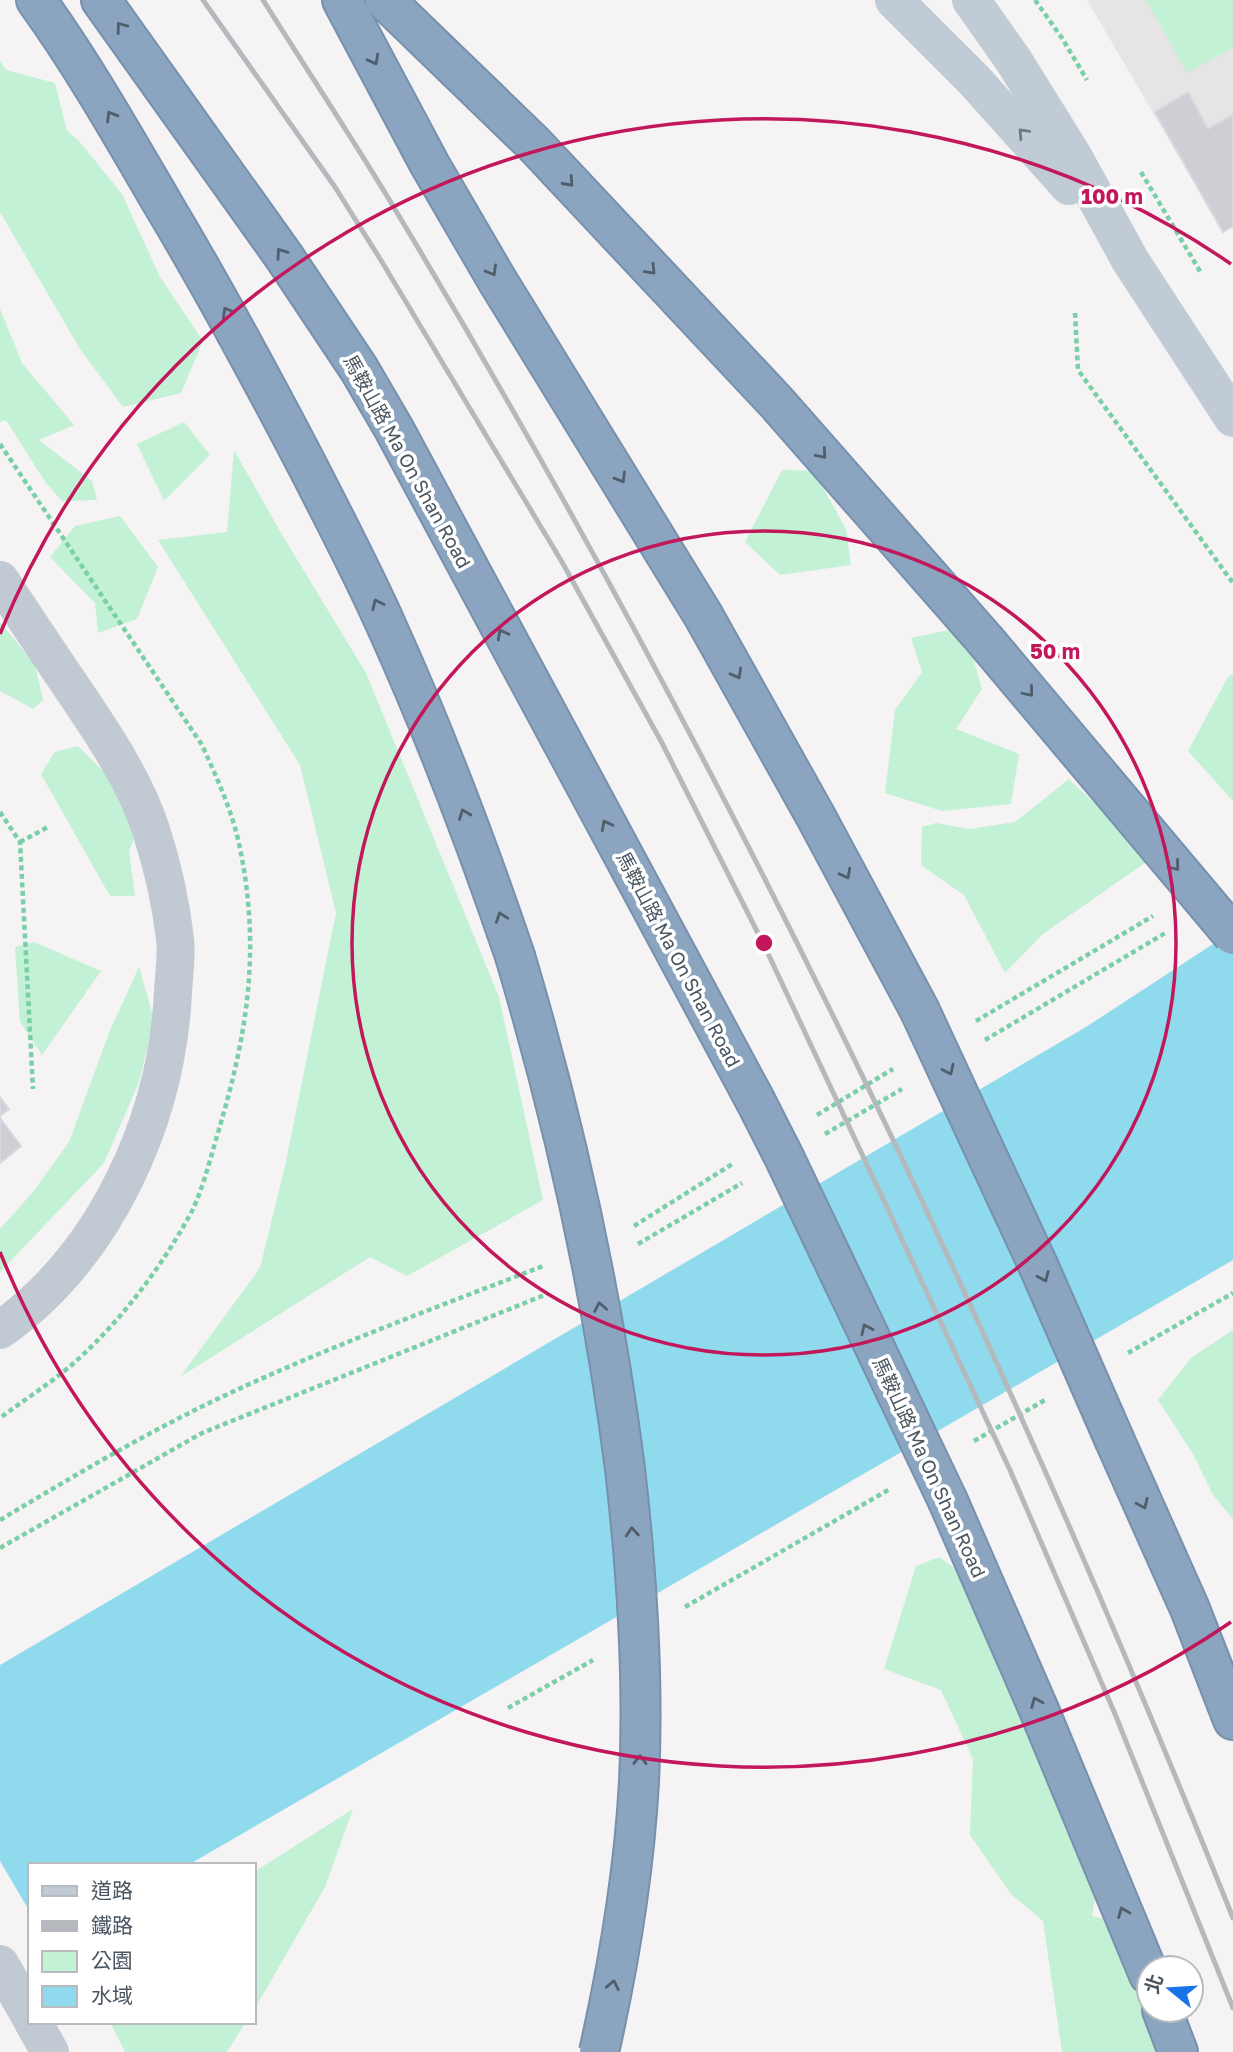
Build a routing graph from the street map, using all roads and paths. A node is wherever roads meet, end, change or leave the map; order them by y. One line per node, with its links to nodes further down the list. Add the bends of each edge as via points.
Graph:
1 (36, 0): 33 (highway, one-way to 1, bridge, via 634,1851 640,1724 636,1586 603,1320 540,1041 515,956 439,749 355,560 209,280 68,44)
2 (101, 0): 27 (highway, 馬鞍山路 Ma On Shan Road, one-way to 2, bridge, via 948,1501 755,1100 359,369)
3 (342, 0): 26 (highway, one-way to 26, bridge, via 430,165 704,615 919,1009 1190,1609)
4 (385, 0): 15 (highway, one-way to 15, bridge, via 534,144 777,403 985,640)
5 (894, 0): 7 (main road, one-way to 5, via 1034,145)
6 (971, 0): 7 (main road, via 1073,156)
7 (1130, 260): 9 (main road)
8 (1075, 313): 11 (path, via 1078,369)
9 (1233, 418)
10 (0, 580): 18 (street, via 107,739 131,783 150,828 175,941 172,1023 156,1102 131,1168 65,1271)
11 (1233, 583)
12 (0, 812): 14 (path)
13 (48, 827): 14 (path)
14 (20, 842): 16 (path)
15 (1233, 935)
16 (33, 1089)
17 (1233, 1293): 19 (path)
18 (0, 1330)
19 (1124, 1355)
20 (1052, 1396): 21 (path)
21 (967, 1445)
22 (895, 1487): 23 (path)
23 (677, 1611)
24 (593, 1660): 25 (path)
25 (508, 1708)
26 (1233, 1720)
27 (1140, 1954)
28 (0, 1965): 29 (street)
29 (28, 2013)
30 (34, 2024): 32 (street)
31 (1167, 2024): 34 (highway)
32 (50, 2052)
33 (599, 2052)
34 (1178, 2052)

